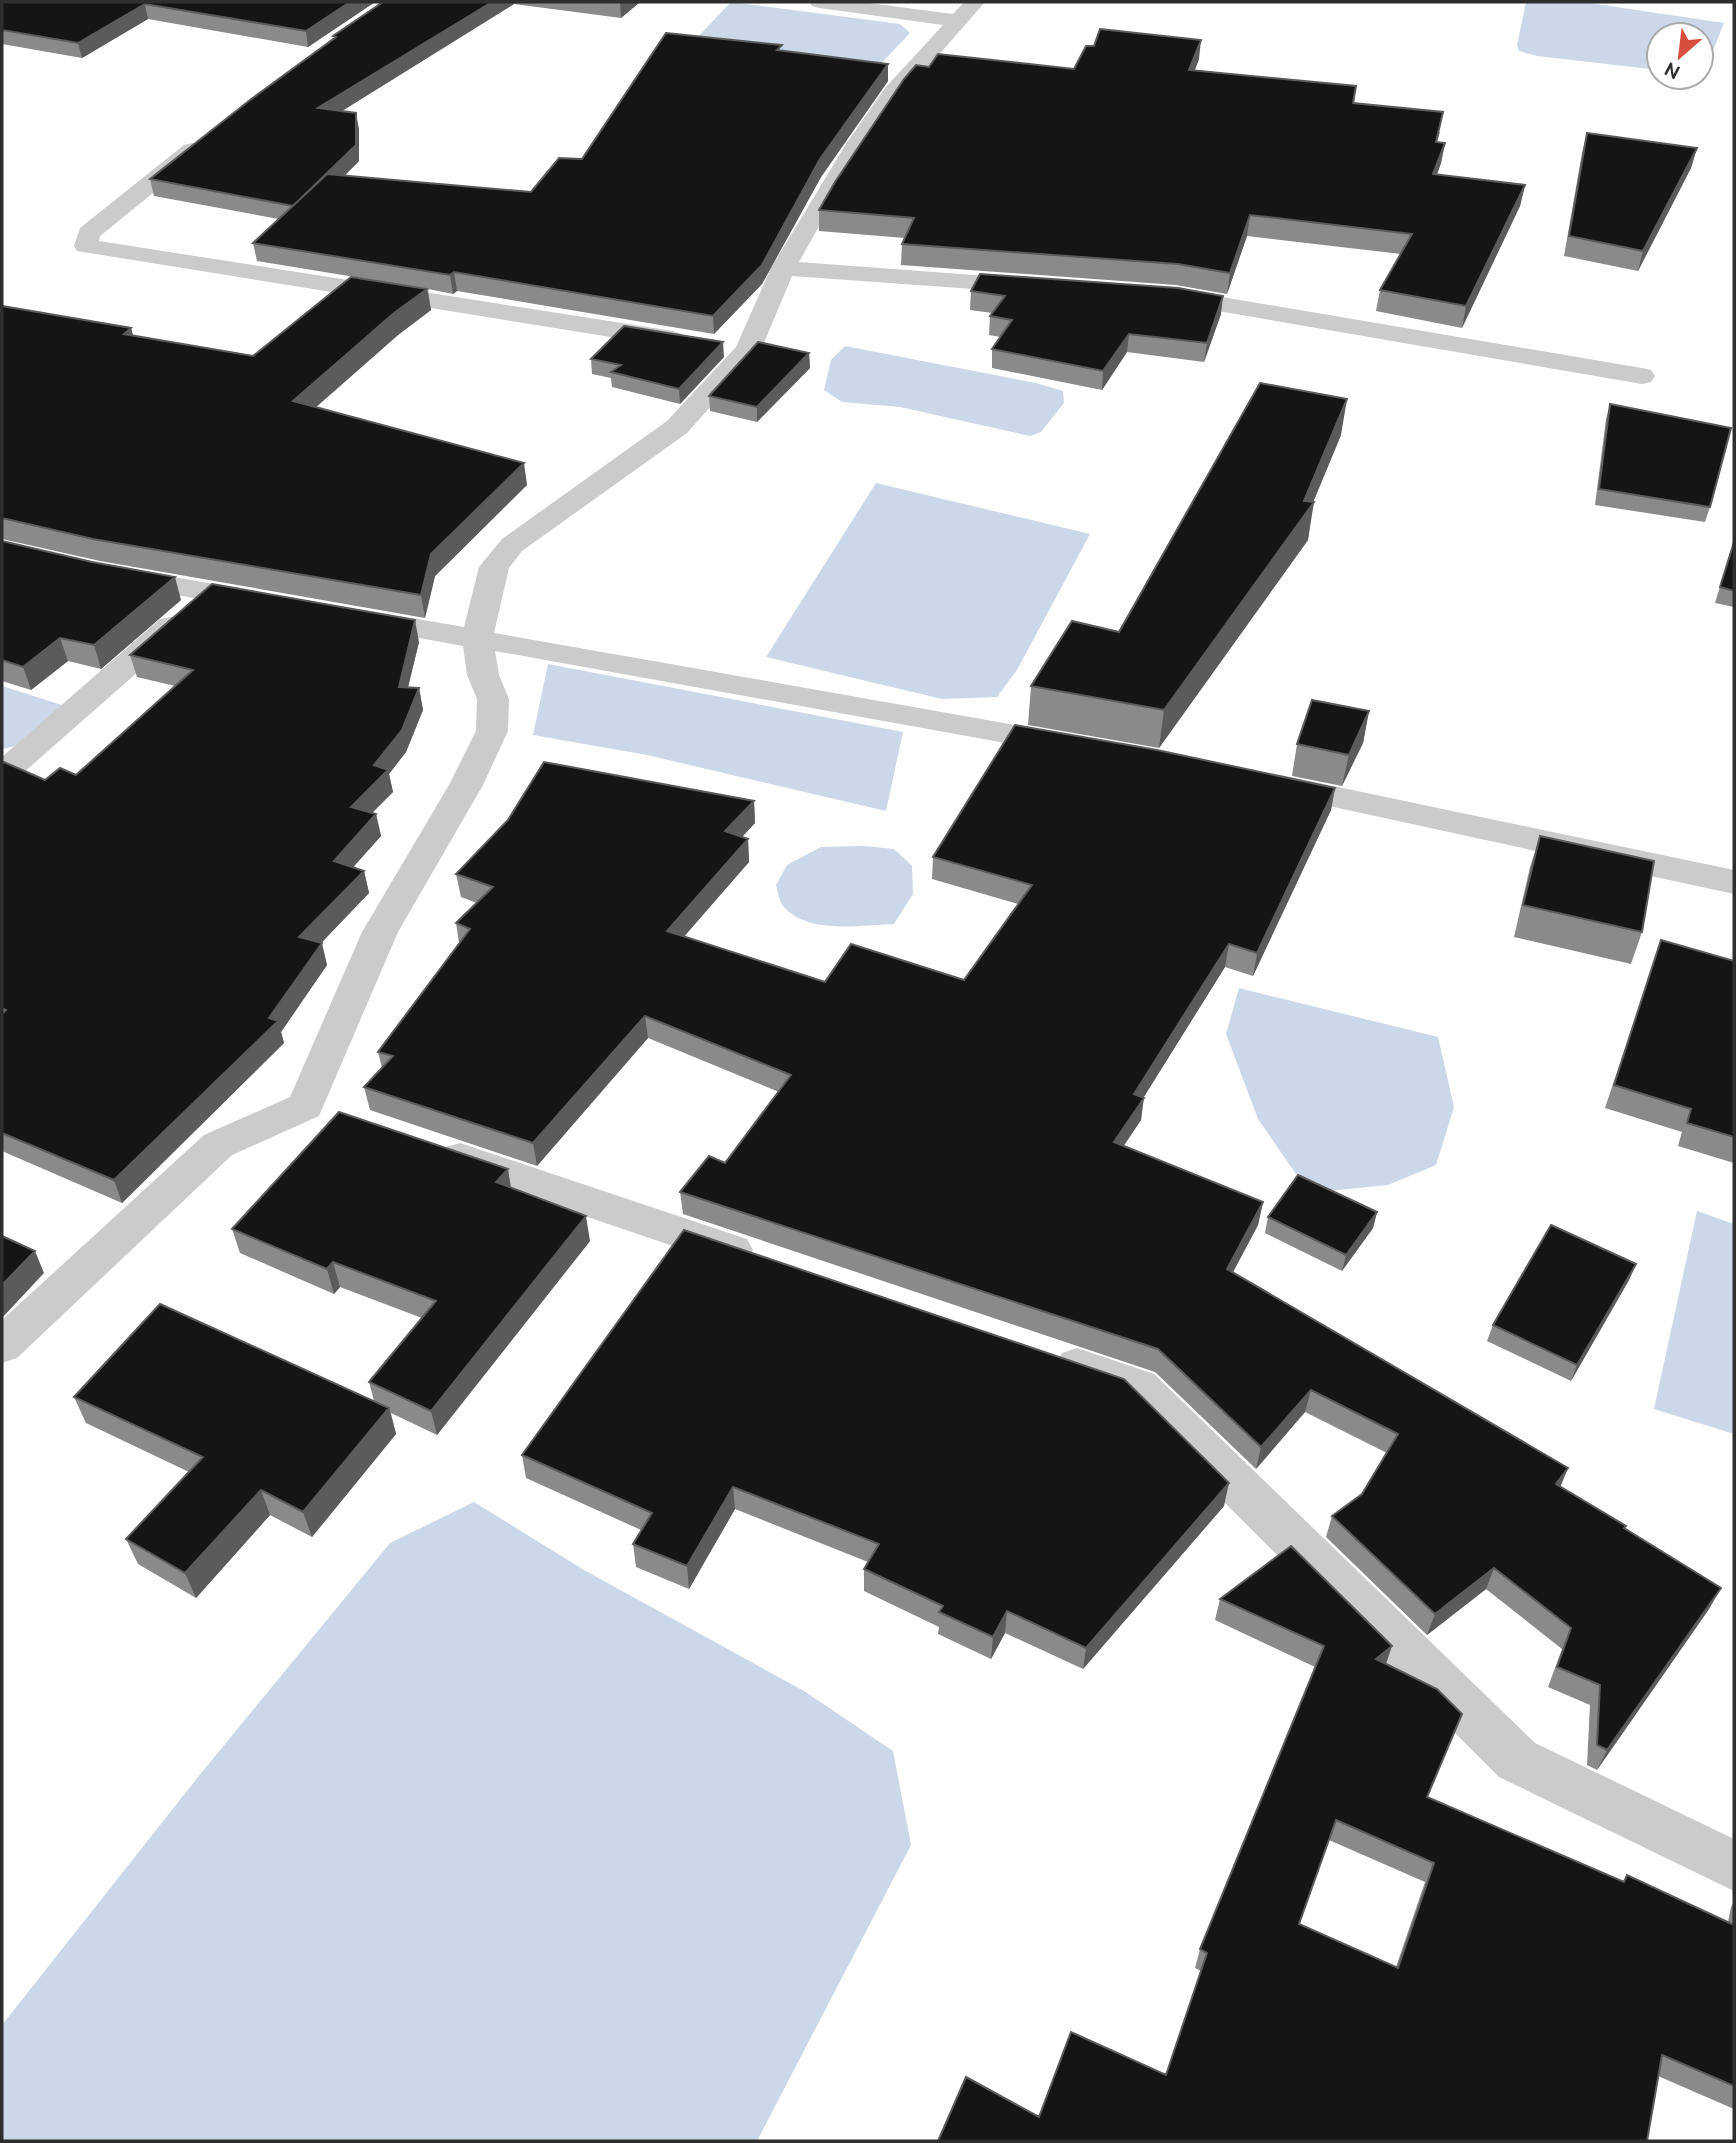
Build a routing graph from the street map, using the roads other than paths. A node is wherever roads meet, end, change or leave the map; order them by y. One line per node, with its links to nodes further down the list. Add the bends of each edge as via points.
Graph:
1 (819, 2): 2 (street)
2 (965, 11): 4 (street, via 879,113)
3 (206, 139): 7 (street, via 88,233 86,246)
4 (783, 268): 5 (street); 13 (street, via 734,348 677,427 512,545 494,567)
5 (1054, 288)
6 (1149, 294): 8 (street)
7 (693, 342)
8 (1642, 376)
9 (99, 573): 10 (street)
10 (210, 593): 11 (street); 15 (street)
11 (290, 606)
12 (330, 613): 13 (street)
13 (477, 638): 14 (street); 20 (street, via 483,675 493,699 492,731 466,785 380,932 325,1112 218,1145)
14 (1087, 748)
15 (2, 774)
16 (1249, 780): 17 (street)
17 (1734, 883)
18 (424, 1146): 19 (street)
19 (768, 1262)
20 (2, 1346)
21 (1046, 1356): 22 (street, via 1138,1387 1517,1760)
22 (1734, 1866)

